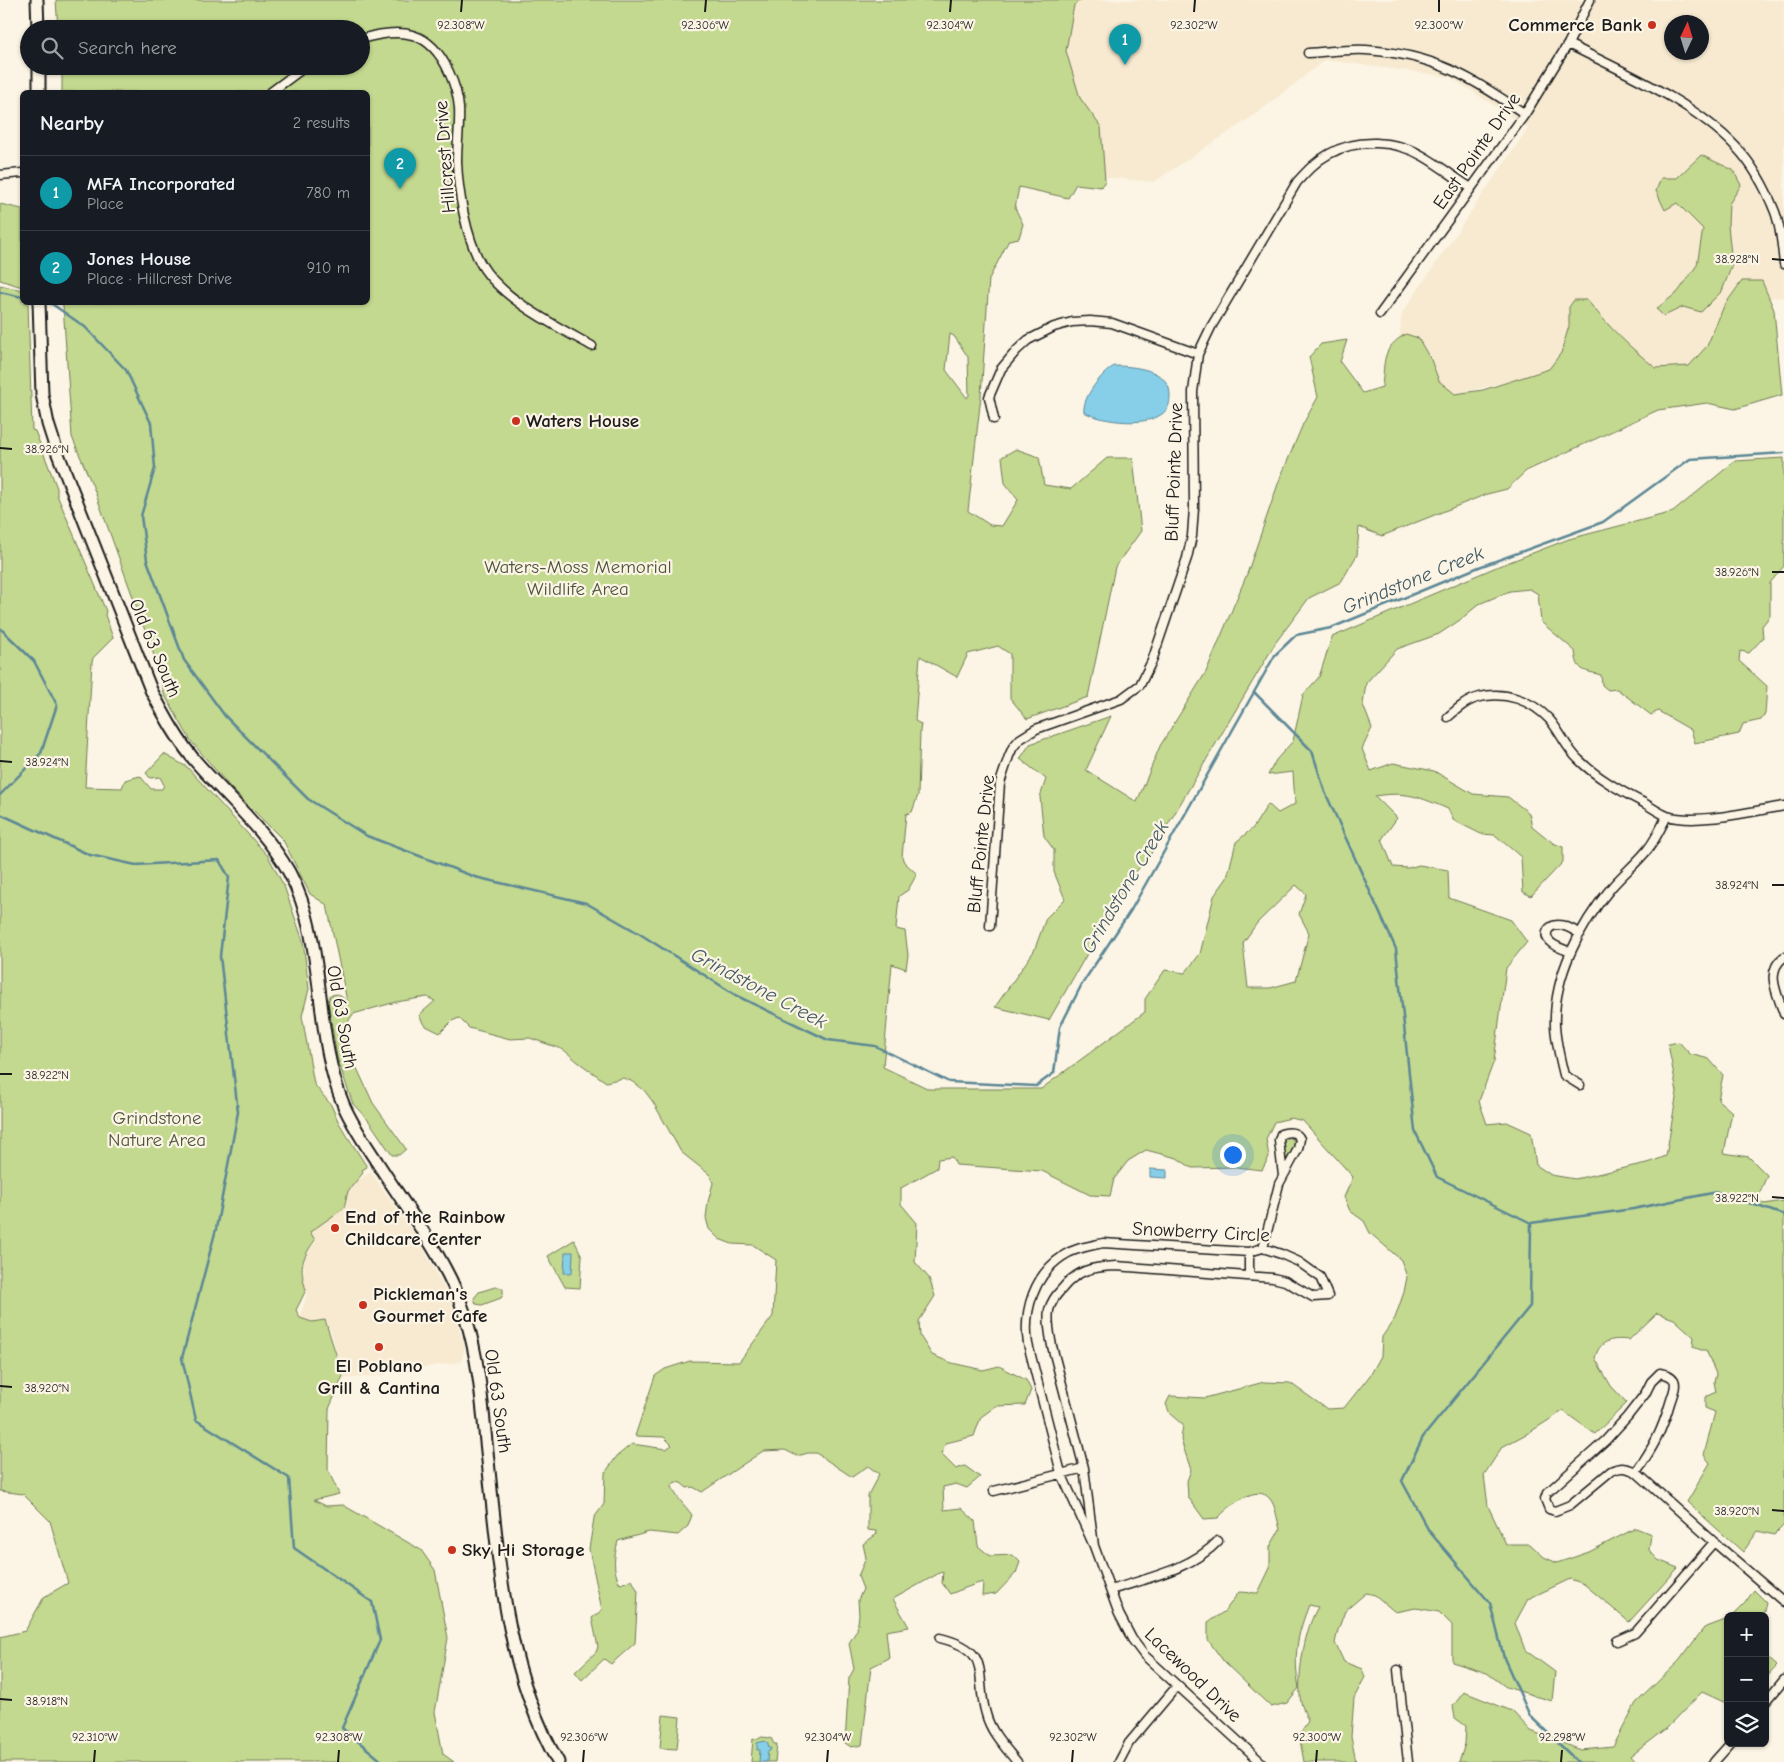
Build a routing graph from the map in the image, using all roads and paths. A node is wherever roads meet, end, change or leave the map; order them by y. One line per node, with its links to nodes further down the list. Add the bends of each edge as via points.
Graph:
1 (37, 0): 3 (main road)
2 (1590, 0): 5 (street, East Pointe Drive)
3 (38, 20)
4 (370, 37): 18 (street, Hillcrest Drive, via 393,32 408,34 435,48 445,63 458,96 460,193 481,264 496,283 532,312)
5 (1568, 44): 11 (street, East Pointe Drive); 15 (street, via 1673,99 1707,121 1736,147 1758,176 1775,212)
6 (1308, 53): 11 (street, via 1366,50 1428,60 1478,82)
7 (39, 75): 9 (main road)
8 (294, 75): 10 (street)
9 (39, 90)
10 (274, 90)
11 (1525, 114): 14 (street, East Pointe Drive)
12 (20, 173): 13 (street)
13 (0, 175)
14 (1471, 188): 17 (street, East Pointe Drive); 19 (street, Bluff Pointe Drive, via 1422,155 1399,146 1373,143 1349,146 1331,153 1297,182)
15 (1784, 264)
16 (39, 305): 50 (main road, Old 63 South, via 42,394 48,424 151,690 195,762 254,825 290,874 309,927 329,1063 343,1104 355,1129 442,1262 462,1306 476,1354 502,1583 512,1641 542,1735)
17 (1380, 314)
18 (592, 346)
19 (1198, 354): 20 (street, via 1112,323 1090,320 1054,327 1028,340 1000,369 989,396); 24 (street, Bluff Pointe Drive, via 1193,392 1192,536 1152,661 1140,685 1122,698 1036,730 1013,747 1000,783)
20 (994, 418)
21 (1448, 717): 23 (street, via 1478,697 1494,695 1526,702 1550,721 1577,758 1595,774)
22 (1784, 806): 23 (street, via 1694,820)
23 (1667, 816): 25 (street, via 1648,848 1612,887)
24 (990, 926)
25 (1580, 934): 26 (street); 26 (street, via 1560,924 1549,929 1549,941)
26 (1571, 952): 29 (street, via 1559,986 1555,1026 1564,1075)
27 (1784, 957): 28 (street, via 1773,971)
28 (1784, 1014)
29 (1580, 1086)
30 (1283, 1176): 30 (street, via 1300,1140 1292,1132 1282,1134 1279,1140); 31 (street)
31 (1263, 1248): 32 (street, Snowberry Circle); 33 (street, Snowberry Circle, via 1299,1262 1320,1277 1328,1296 1313,1297 1285,1281)
32 (1250, 1252): 33 (street); 36 (street, Snowberry Circle, via 1103,1243 1064,1256 1041,1278 1032,1295 1026,1331)
33 (1249, 1276): 34 (street, Snowberry Circle, via 1116,1266 1084,1270 1069,1279 1049,1310 1049,1329)
34 (1084, 1468): 36 (street); 40 (street, Snowberry Circle)
35 (1636, 1472): 35 (street, via 1661,1433 1675,1384 1666,1374 1656,1376 1606,1440 1552,1488 1545,1499 1546,1505 1549,1509 1561,1510 1616,1468); 39 (street)
36 (1062, 1473): 37 (street); 40 (street, Snowberry Circle)
37 (994, 1491)
38 (1218, 1540): 41 (street, via 1208,1552 1185,1564)
39 (1714, 1542): 42 (street); 44 (street, via 1635,1633)
40 (1094, 1546): 41 (street, Lacewood Drive)
41 (1111, 1590): 47 (street, Lacewood Drive, via 1132,1639)
42 (1784, 1602)
43 (940, 1638): 51 (street, via 964,1646 977,1660 986,1715 993,1732)
44 (1617, 1641)
45 (1398, 1670): 54 (street)
46 (1784, 1680): 48 (street)
47 (1177, 1686): 52 (street, via 1129,1743); 53 (street, Lacewood Drive)
48 (1766, 1702)
49 (1728, 1747): 55 (street)
50 (558, 1762)
51 (1017, 1762)
52 (1119, 1762)
53 (1262, 1762)
54 (1408, 1762)
55 (1714, 1762)

